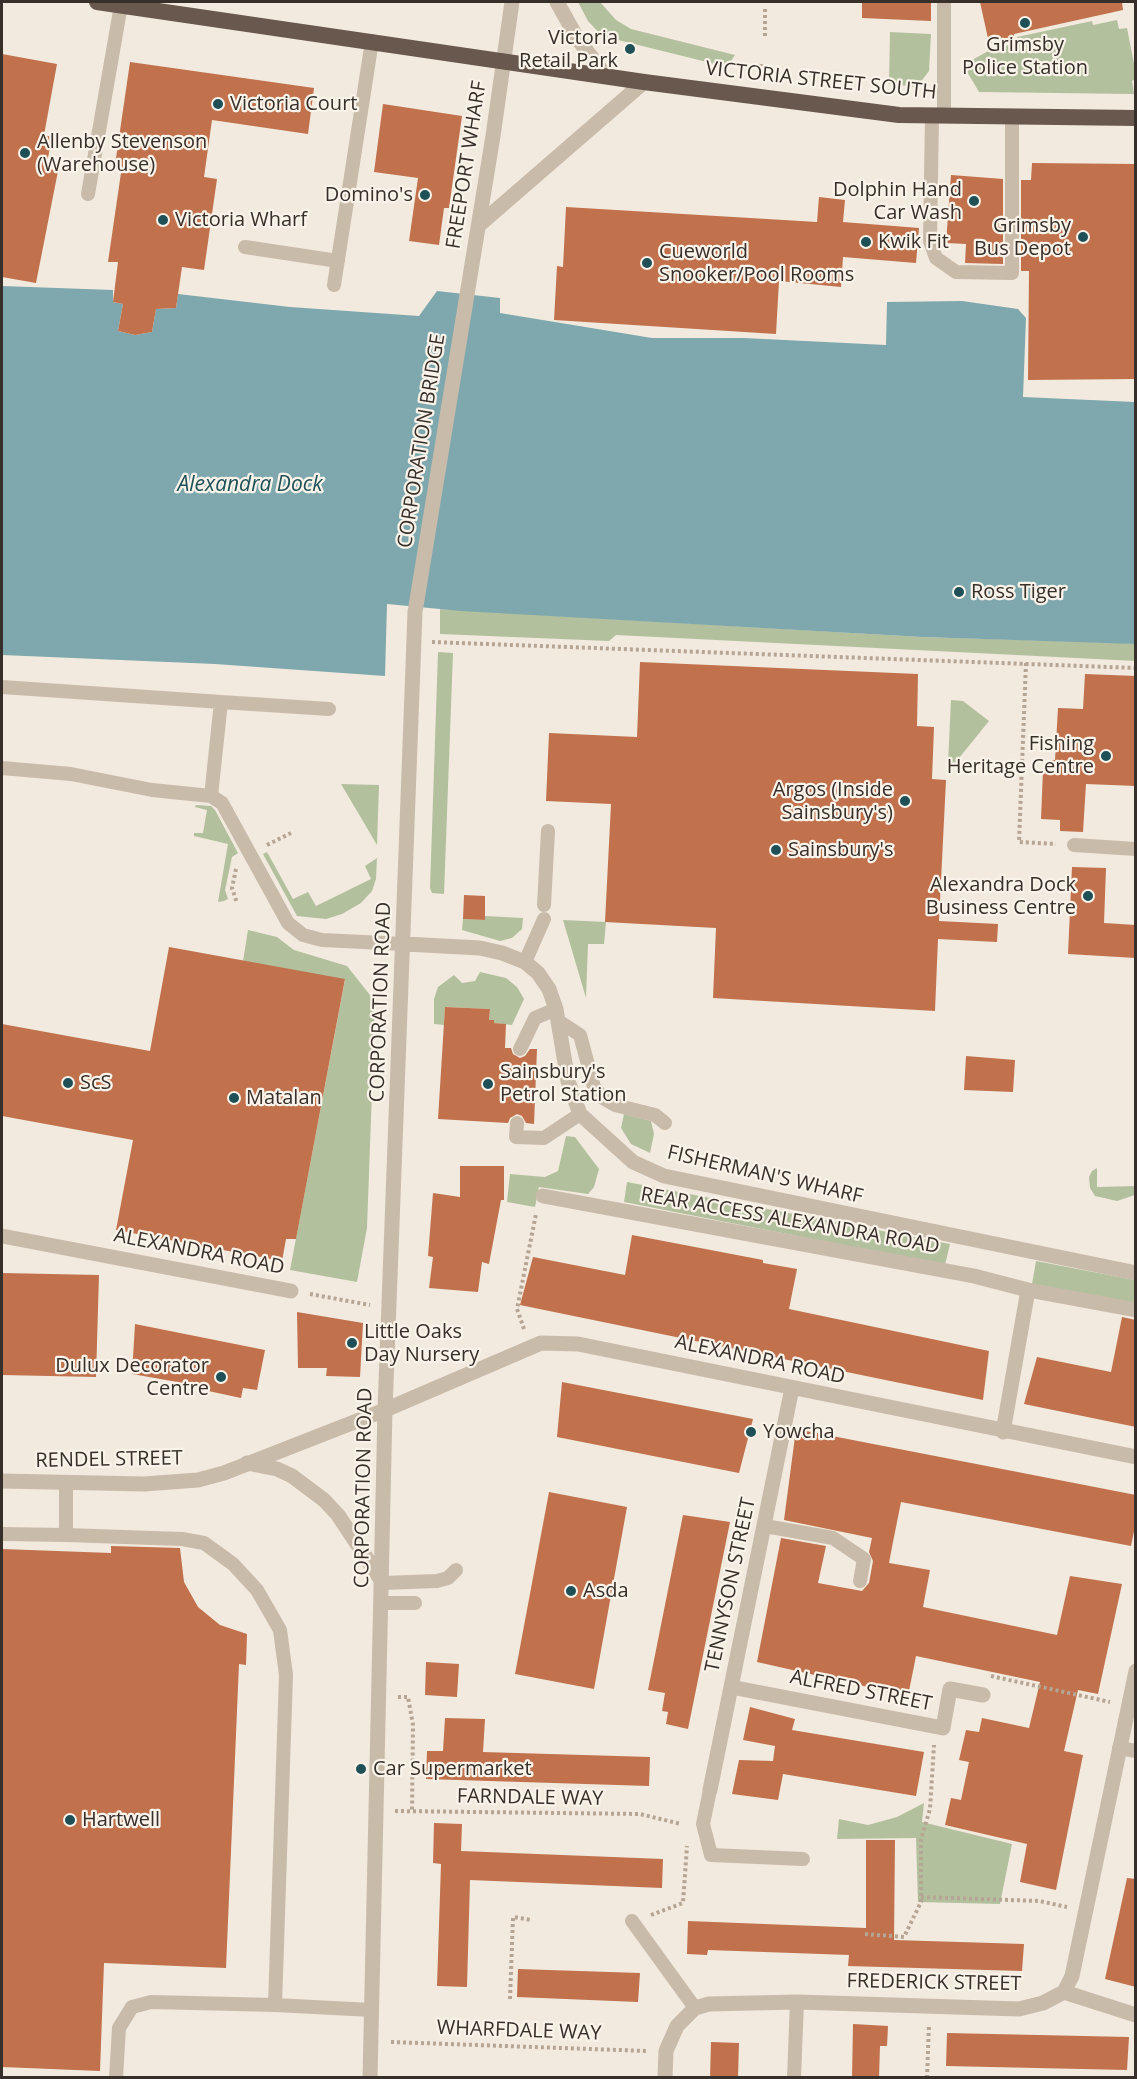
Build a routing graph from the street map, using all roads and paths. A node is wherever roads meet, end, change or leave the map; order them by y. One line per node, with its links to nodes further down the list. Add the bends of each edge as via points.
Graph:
1 (97, 2): 5 (highway, VICTORIA STREET SOUTH)
2 (512, 2): 9 (street, FREEPORT WHARF)
3 (557, 2): 10 (street, via 577,38)
4 (944, 2): 12 (lane)
5 (121, 5): 8 (highway, VICTORIA STREET SOUTH); 15 (lane)
6 (765, 8): 7 (path)
7 (765, 36)
8 (372, 41): 9 (highway, VICTORIA STREET SOUTH); 18 (lane)
9 (504, 60): 10 (highway, VICTORIA STREET SOUTH); 16 (street, FREEPORT WHARF)
10 (605, 75): 11 (highway, VICTORIA STREET SOUTH)
11 (644, 82): 12 (highway, VICTORIA STREET SOUTH, via 899,115); 16 (street)
12 (938, 115): 13 (highway, VICTORIA STREET SOUTH); 13 (lane, via 930,242 936,258 956,272 1012,273)
13 (1012, 118): 14 (highway, VICTORIA STREET SOUTH)
14 (1136, 118)
15 (88, 194)
16 (479, 225): 19 (street, FREEPORT WHARF)
17 (245, 247): 18 (lane)
18 (338, 261): 20 (lane)
19 (471, 277): 21 (street, CORPORATION BRIDGE)
20 (334, 285)
21 (415, 612): 22 (street, CORPORATION ROAD)
22 (413, 641): 23 (path); 33 (street, CORPORATION ROAD)
23 (1026, 663): 24 (path); 31 (path, via 1019,842)
24 (1136, 668)
25 (2, 687): 26 (lane)
26 (221, 702): 27 (lane); 29 (lane)
27 (329, 709)
28 (2, 768): 29 (lane, via 71,774 152,790)
29 (211, 796): 33 (lane, via 222,803 288,923 303,935 322,940)
30 (549, 831): 34 (lane, via 544,912)
31 (1074, 844): 32 (lane)
32 (1136, 849)
33 (405, 944): 34 (street, FISHERMAN'S WHARF, via 480,948); 45 (street, CORPORATION ROAD)
34 (525, 962): 35 (street, FISHERMAN'S WHARF, via 549,989)
35 (558, 1016): 36 (lane, via 535,1018); 37 (street, FISHERMAN'S WHARF, via 568,1081); 39 (lane, via 580,1035 594,1087 603,1098 655,1115)
36 (520, 1049)
37 (580, 1114): 38 (lane, via 544,1138 516,1137); 42 (street, FISHERMAN'S WHARF, via 633,1162 664,1176)
38 (517, 1123)
39 (665, 1123)
40 (543, 1196): 43 (street, REAR ACCESS ALEXANDRA ROAD, via 974,1276); 47 (path, via 517,1309)
41 (2, 1236): 44 (street, ALEXANDRA ROAD)
42 (1136, 1273)
43 (1028, 1290): 46 (street, REAR ACCESS ALEXANDRA ROAD); 50 (street)
44 (291, 1291): 45 (path, ALEXANDRA ROAD)
45 (389, 1308): 49 (street, CORPORATION ROAD)
46 (1136, 1310)
47 (531, 1347): 48 (street, ALEXANDRA ROAD, via 541,1343 578,1344); 49 (street, ALEXANDRA ROAD)
48 (792, 1388): 50 (street, ALEXANDRA ROAD); 55 (street, TENNYSON STREET)
49 (385, 1410): 52 (street, RENDEL STREET); 60 (street, CORPORATION ROAD)
50 (1003, 1432): 51 (street, ALEXANDRA ROAD)
51 (1136, 1457)
52 (245, 1463): 54 (street, RENDEL STREET, via 198,1480); 60 (street, via 277,1469 311,1488 338,1515)
53 (2, 1481): 54 (street, RENDEL STREET)
54 (66, 1484): 57 (lane)
55 (765, 1526): 59 (lane, via 833,1538 864,1559); 64 (street, TENNYSON STREET)
56 (2, 1534): 57 (lane)
57 (66, 1535): 85 (lane, via 204,1543 233,1564 257,1590 280,1630 286,1675)
58 (456, 1570): 60 (lane, via 437,1581)
59 (860, 1581)
60 (383, 1583): 61 (street, CORPORATION ROAD)
61 (383, 1603): 62 (lane); 66 (street, CORPORATION ROAD)
62 (415, 1603)
63 (1136, 1671): 67 (street)
64 (731, 1687): 68 (street, ALFRED STREET); 71 (street, TENNYSON STREET)
65 (983, 1695): 67 (path, via 988,1675); 68 (street, ALFRED STREET, via 950,1689 943,1728)
66 (380, 1698): 72 (street, CORPORATION ROAD); 73 (path, via 408,1697 413,1725)
67 (1128, 1707): 69 (street)
68 (936, 1727): 77 (path, via 930,1809 921,1839)
69 (1119, 1748): 70 (lane); 78 (street)
70 (1136, 1751)
71 (710, 1790): 76 (lane, via 703,1824 711,1855)
72 (377, 1811): 73 (path, FARNDALE WAY); 88 (street, CORPORATION ROAD)
73 (412, 1811): 74 (path, FARNDALE WAY, via 640,1814)
74 (685, 1828)
75 (688, 1837): 80 (path, via 683,1903)
76 (803, 1859)
77 (921, 1897): 78 (path, via 1052,1902); 81 (path, via 904,1937)
78 (1086, 1914): 82 (street, via 1072,1977)
79 (531, 1920): 83 (path, via 513,1917)
80 (633, 1921): 87 (lane)
81 (865, 1934)
82 (1064, 1992): 86 (street, FREDERICK STREET, via 1019,2009); 89 (street)
83 (510, 1999)
84 (797, 2002): 86 (street, FREDERICK STREET); 87 (street, FREDERICK STREET, via 751,2001); 95 (lane)
85 (275, 2005): 88 (lane); 92 (lane, via 151,2002 132,2007 119,2028)
86 (930, 2006): 96 (path)
87 (695, 2008): 91 (street, via 677,2026)
88 (372, 2010): 90 (street, CORPORATION ROAD)
89 (1136, 2015)
90 (371, 2041): 91 (path, WHARFDALE WAY); 93 (street, CORPORATION ROAD)
91 (666, 2051): 94 (street)
92 (116, 2078)
93 (370, 2078)
94 (665, 2078)
95 (795, 2078)
96 (927, 2078)

